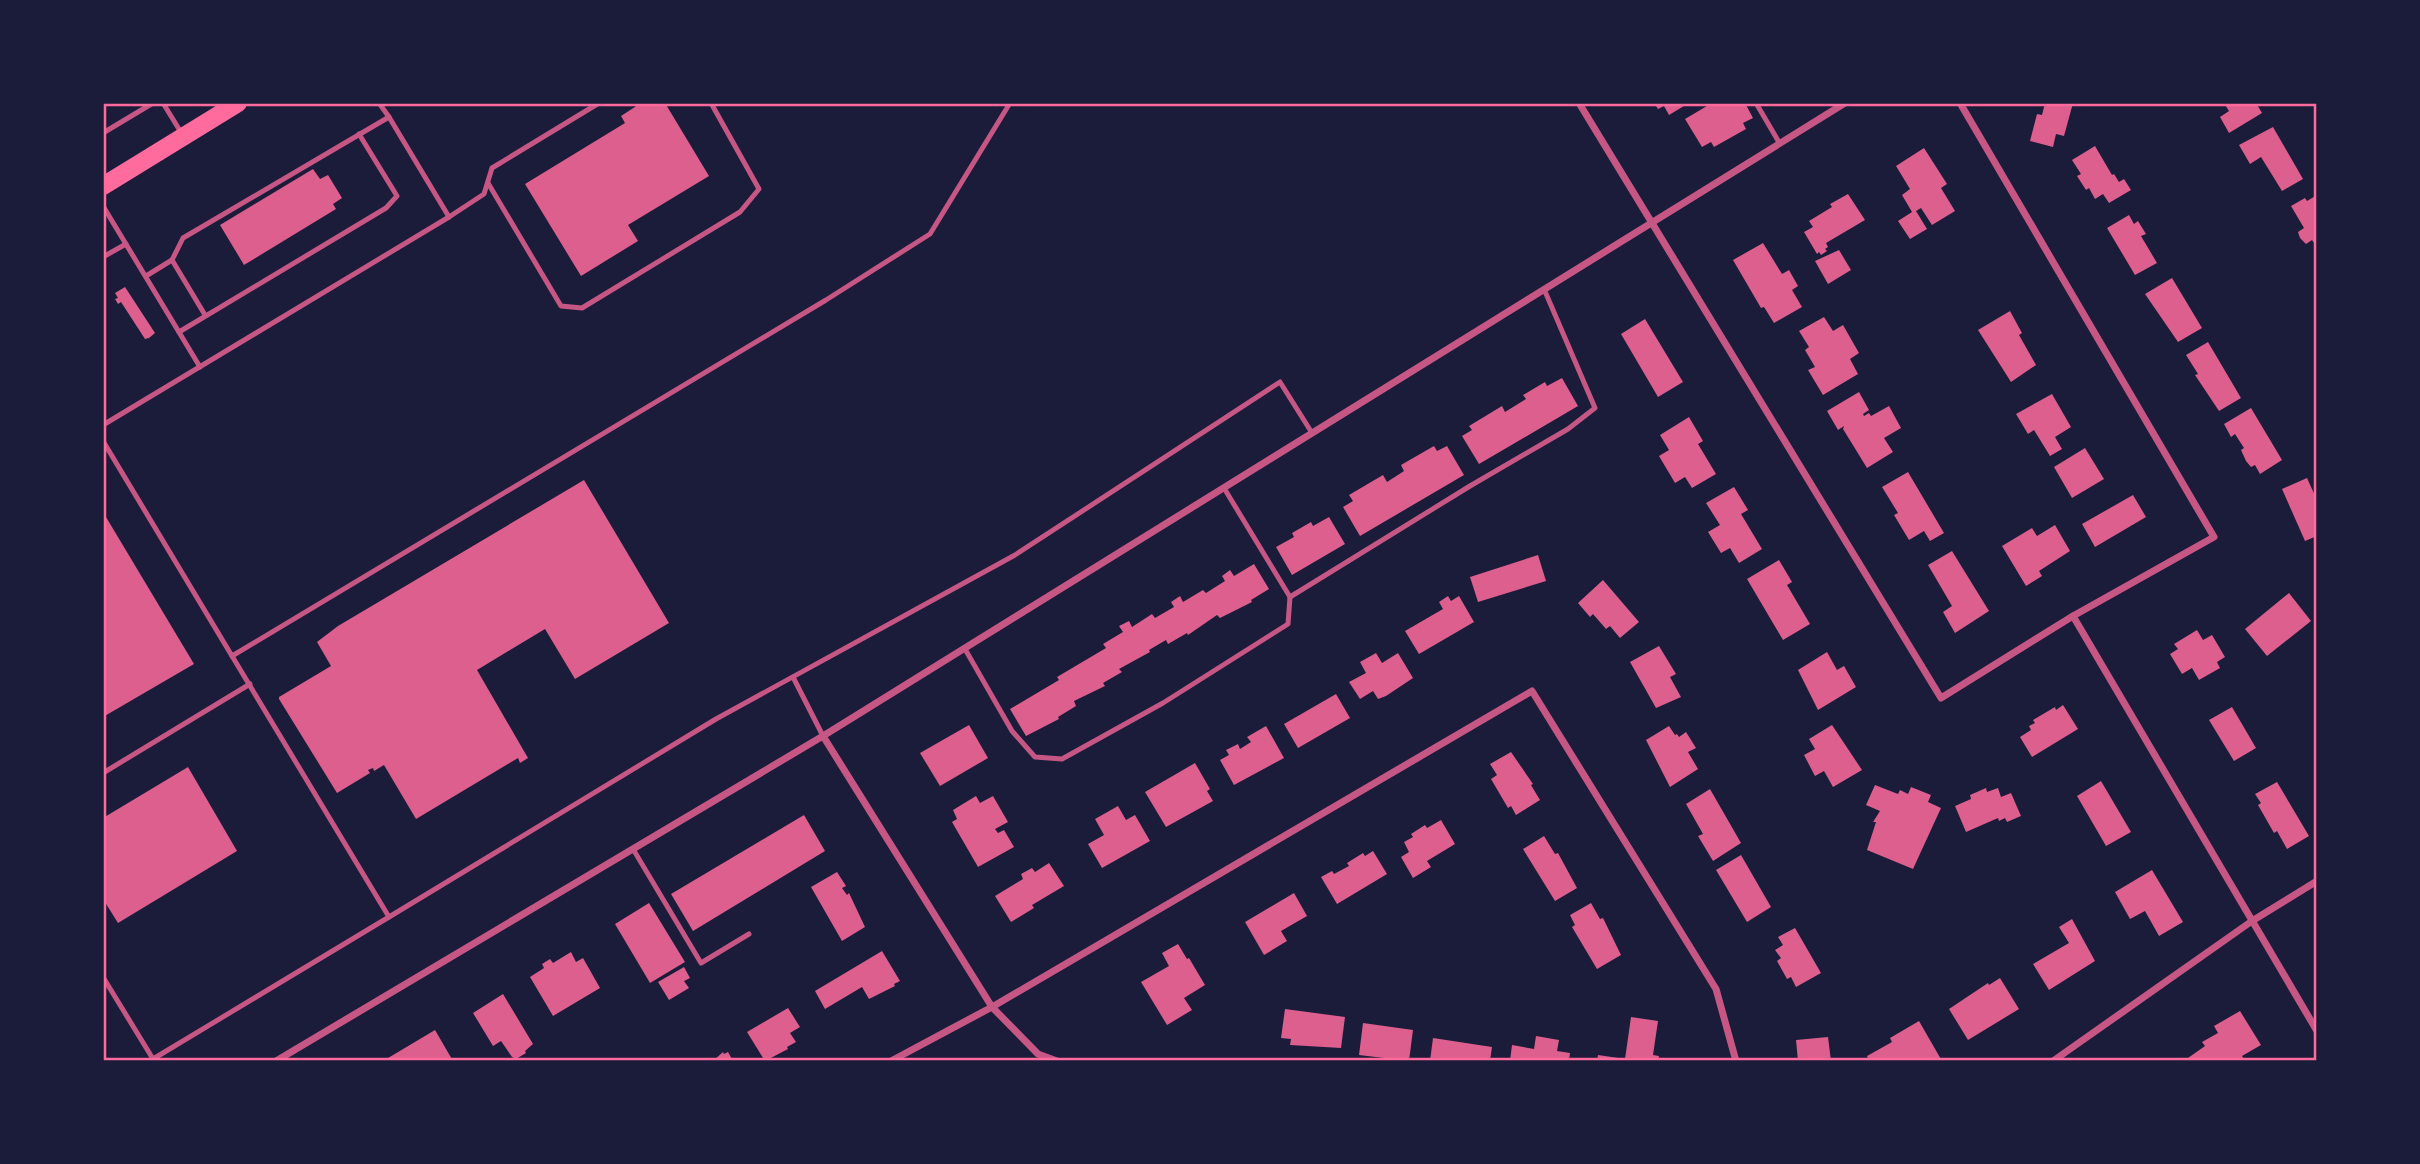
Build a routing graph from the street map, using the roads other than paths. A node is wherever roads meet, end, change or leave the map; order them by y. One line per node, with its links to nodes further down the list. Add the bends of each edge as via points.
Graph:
1 (153, 103): 13 (lane)
2 (163, 103): 15 (lane)
3 (238, 103): 15 (main road)
4 (379, 103): 12 (lane)
5 (599, 103): 17 (lane, via 492,168)
6 (711, 103): 17 (lane, via 759,189 740,212 582,308 561,306)
7 (1010, 103): 37 (lane, via 930,234)
8 (1579, 103): 21 (street)
9 (1756, 103): 16 (lane)
10 (1845, 103): 16 (street)
11 (1960, 103): 35 (street, via 2214,537)
12 (389, 117): 14 (lane); 20 (lane)
13 (103, 133)
14 (359, 134): 24 (lane, via 183,238); 27 (lane, via 397,196 386,208)
15 (184, 137): 18 (main road)
16 (1780, 144): 21 (street)
17 (488, 183): 20 (lane, via 484,194)
18 (103, 186)
19 (103, 206): 22 (lane)
20 (449, 217): 29 (lane)
21 (1651, 223): 26 (street); 35 (street, via 1941,698)
22 (126, 244): 23 (lane); 25 (lane)
23 (103, 257)
24 (172, 260): 25 (lane); 27 (lane)
25 (146, 276): 28 (lane)
26 (1544, 289): 31 (street); 34 (lane, via 1595,408 1568,429)
27 (205, 315): 28 (lane)
28 (178, 332): 29 (lane)
29 (200, 367): 30 (lane)
30 (103, 425)
31 (1312, 433): 33 (street); 38 (lane, via 1280,382 1015,555)
32 (103, 441): 37 (lane)
33 (1224, 488): 34 (lane); 36 (street)
34 (1290, 597): 36 (lane, via 1288,624 1163,703 1062,759 1034,757 1012,731)
35 (2073, 616): 45 (street)
36 (965, 649): 40 (street)
37 (232, 656): 39 (lane)
38 (793, 677): 40 (lane); 44 (lane)
39 (250, 684): 41 (lane); 44 (lane)
40 (823, 736): 42 (street); 48 (street)
41 (103, 774)
42 (633, 849): 46 (lane, via 701,963); 50 (street)
43 (2317, 881): 45 (street)
44 (389, 917): 47 (lane, via 153,1059)
45 (2252, 921): 49 (street); 54 (street)
46 (749, 934)
47 (103, 977)
48 (992, 1007): 51 (street); 52 (street, via 1038,1054); 53 (street, via 1532,691 1716,989)
49 (2317, 1031)
50 (276, 1061)
51 (891, 1061)
52 (1057, 1061)
53 (1736, 1061)
54 (2053, 1061)

